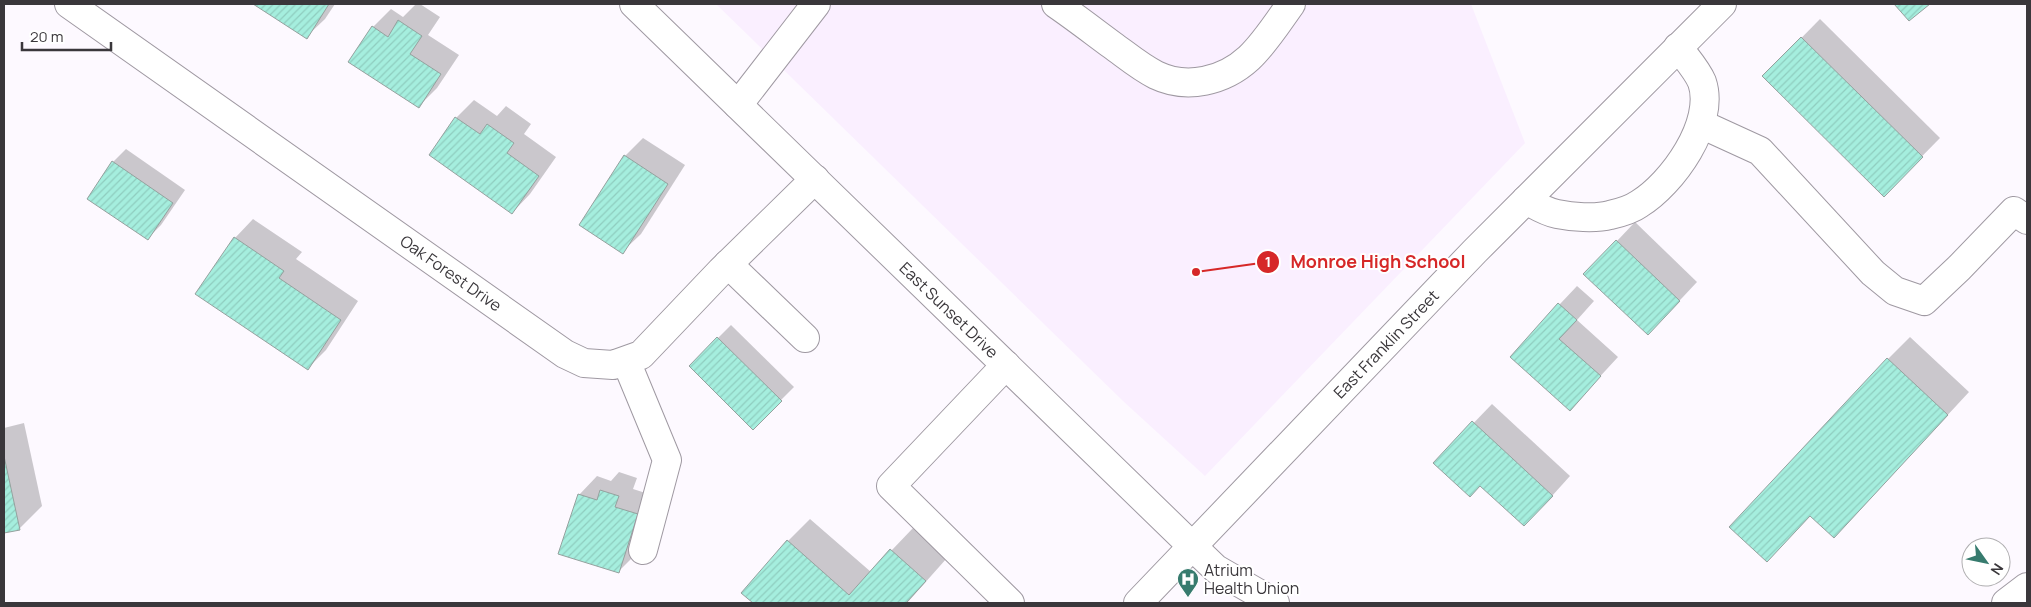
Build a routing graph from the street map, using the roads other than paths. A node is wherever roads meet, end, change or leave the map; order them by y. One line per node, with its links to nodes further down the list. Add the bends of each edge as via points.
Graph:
1 (69, 4): 15 (street, Oak Forest Drive, via 565,354 584,363 613,365)
2 (634, 4): 8 (street, East Sunset Drive)
3 (816, 4): 8 (street)
4 (1056, 4): 5 (street, via 1137,63 1178,82 1201,82 1226,75 1249,58)
5 (1291, 4)
6 (1722, 4): 7 (street, East Franklin Street)
7 (1678, 47): 9 (street, via 1702,81); 11 (street, East Franklin Street)
8 (738, 104): 10 (street, East Sunset Drive)
9 (1701, 124): 11 (street, via 1678,166 1638,205 1610,216 1584,216 1556,214); 12 (street, via 1760,151 1873,273 1894,291 1924,300 2014,211)
10 (815, 179): 13 (street, Oak Forest Drive); 16 (street, East Sunset Drive)
11 (1526, 200): 17 (street, East Franklin Street)
12 (2027, 220)
13 (728, 264): 14 (street); 15 (street, Oak Forest Drive, via 641,354)
14 (805, 338)
15 (626, 361): 18 (street, via 666,460)
16 (1006, 365): 17 (street, East Sunset Drive); 20 (street, via 891,486)
17 (1193, 547): 21 (street, East Franklin Street); 22 (street, East Sunset Drive, via 1216,569)
18 (643, 550)
19 (2027, 587): 23 (street)
20 (1010, 603)
21 (1138, 603)
22 (1275, 603)
23 (2006, 603)

